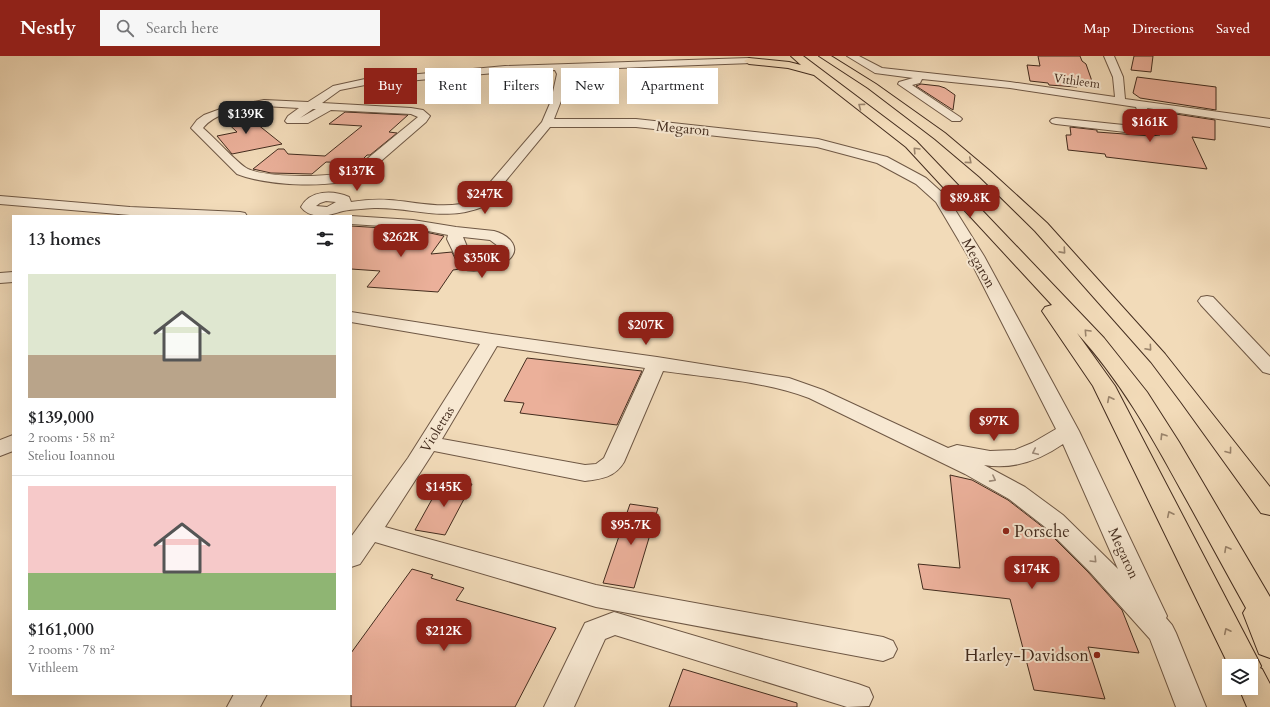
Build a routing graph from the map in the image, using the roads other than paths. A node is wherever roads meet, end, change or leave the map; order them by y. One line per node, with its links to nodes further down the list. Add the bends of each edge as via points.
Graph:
1 (699, 56): 7 (street)
2 (769, 56): 7 (highway)
3 (796, 56): 11 (highway)
4 (852, 56): 10 (street, Vithleem)
5 (1109, 56): 12 (street, via 1118,71)
6 (828, 58): 10 (highway)
7 (749, 61): 8 (street); 11 (highway, via 789,65 808,70)
8 (558, 67): 14 (street, via 474,71 354,84 337,88); 19 (street, via 562,74 556,101)
9 (919, 76): 10 (street, Vithleem); 12 (street, Vithleem); 17 (street, via 916,81 903,84)
10 (876, 78): 40 (highway, one-way to 40, via 1041,227 1158,358)
11 (833, 84): 26 (highway, one-way to 11, via 911,144)
12 (1120, 100): 13 (street, Vithleem)
13 (1140, 104): 16 (street); 20 (street, Vithleem)
14 (311, 105): 15 (street); 15 (street, via 291,121 304,121); 15 (street, via 269,103 232,109 216,114 200,123 197,128 248,174 327,180 347,177 361,171 424,116 422,113 411,111)
15 (330, 106)
16 (1145, 116): 18 (street, via 1151,131); 21 (street)
17 (956, 120)
18 (1056, 121)
19 (547, 123): 23 (street, via 483,199 475,205 449,210 340,203 331,197 320,198 308,204); 35 (street, Megaron, via 636,123 818,143 882,160 922,181 942,200 976,256)
20 (1270, 123)
21 (1227, 127)
22 (0, 200): 24 (street, via 107,210)
23 (315, 214)
24 (218, 215)
25 (352, 220): 27 (street, via 413,224)
26 (991, 228): 43 (highway, one-way to 26, via 1139,397 1097,342); 48 (highway, one-way to 26, via 1104,386 1070,336 1006,254)
27 (456, 232)
28 (12, 277): 29 (street)
29 (0, 278)
30 (1207, 300): 34 (street)
31 (352, 317): 32 (street)
32 (492, 340): 33 (street); 37 (street, Violettas)
33 (657, 363): 37 (street, via 613,462 602,471 585,473); 38 (street, via 803,388)
34 (1270, 368)
35 (1068, 431): 38 (street, one-way to 38, via 1040,450 1013,459 975,457); 45 (street, Megaron)
36 (12, 443): 39 (street)
37 (428, 443): 41 (street, Violettas)
38 (920, 443): 45 (street, one-way to 45, via 999,482 1054,521 1098,564)
39 (0, 449)
40 (1270, 506)
41 (368, 531): 42 (street, Violettas); 47 (street, via 596,596)
42 (352, 555)
43 (1246, 583): 44 (highway); 46 (highway)
44 (1270, 624)
45 (1162, 634): 54 (street, Megaron)
46 (1270, 645)
47 (883, 649)
48 (1242, 659)
49 (1258, 694): 55 (highway)
50 (251, 695): 52 (street)
51 (858, 697): 53 (street, via 614,623 595,631)
52 (242, 707)
53 (558, 707)
54 (1191, 707)
55 (1264, 707)

